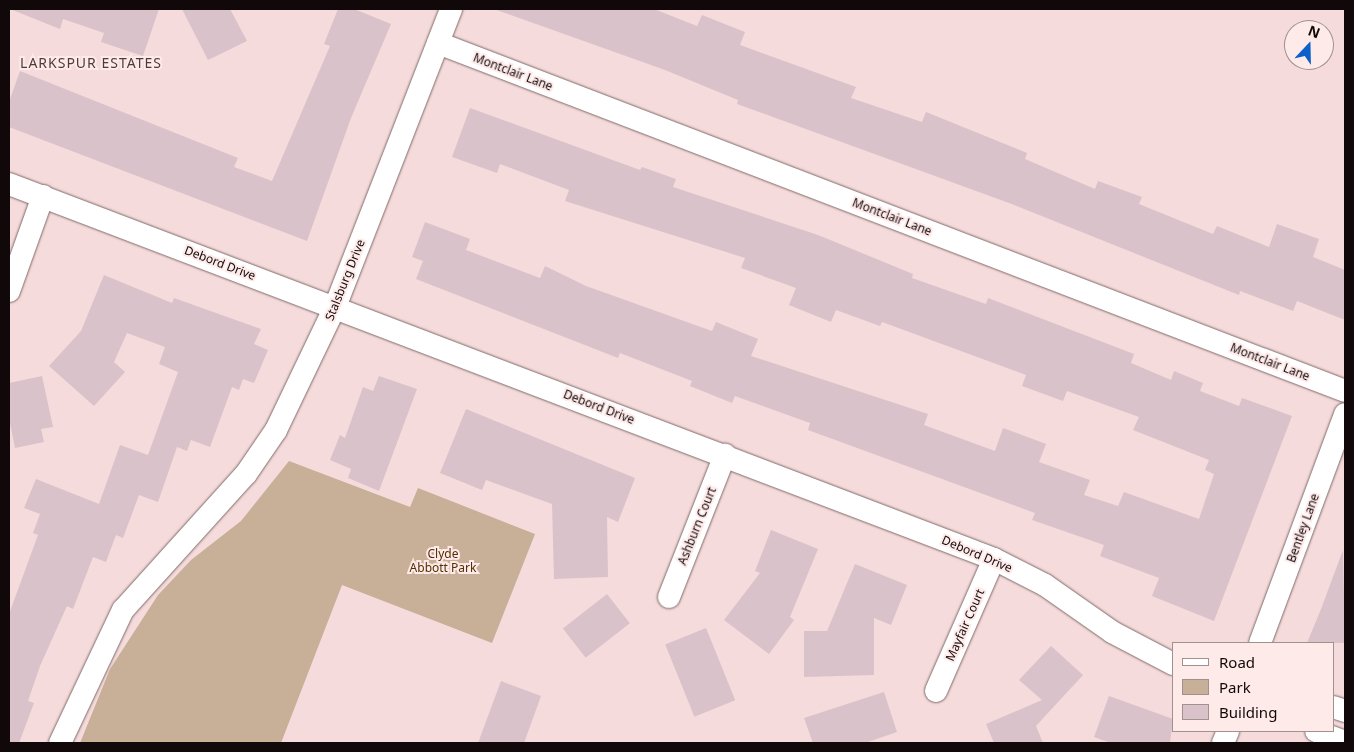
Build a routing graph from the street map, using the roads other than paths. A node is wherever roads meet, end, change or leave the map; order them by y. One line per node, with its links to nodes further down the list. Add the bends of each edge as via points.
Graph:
1 (451, 9): 2 (street, Stalsburg Drive)
2 (438, 43): 6 (street, Stalsburg Drive); 7 (street, Montclair Lane)
3 (9, 184): 4 (street, Debord Drive)
4 (43, 196): 5 (street); 6 (street, Debord Drive)
5 (9, 291)
6 (335, 307): 9 (street, Debord Drive); 17 (street, Stalsburg Drive, via 276,430 246,474 123,610)
7 (1345, 391)
8 (1345, 414): 12 (street, Bentley Lane)
9 (725, 455): 10 (street, Debord Drive); 11 (street, Ashburn Court)
10 (994, 559): 13 (street, Debord Drive, via 1045,585 1112,632); 14 (street, Mayfair Court)
11 (668, 597)
12 (1260, 642)
13 (1172, 663)
14 (936, 691)
15 (1319, 732): 16 (street)
16 (1345, 742)
17 (60, 743)

